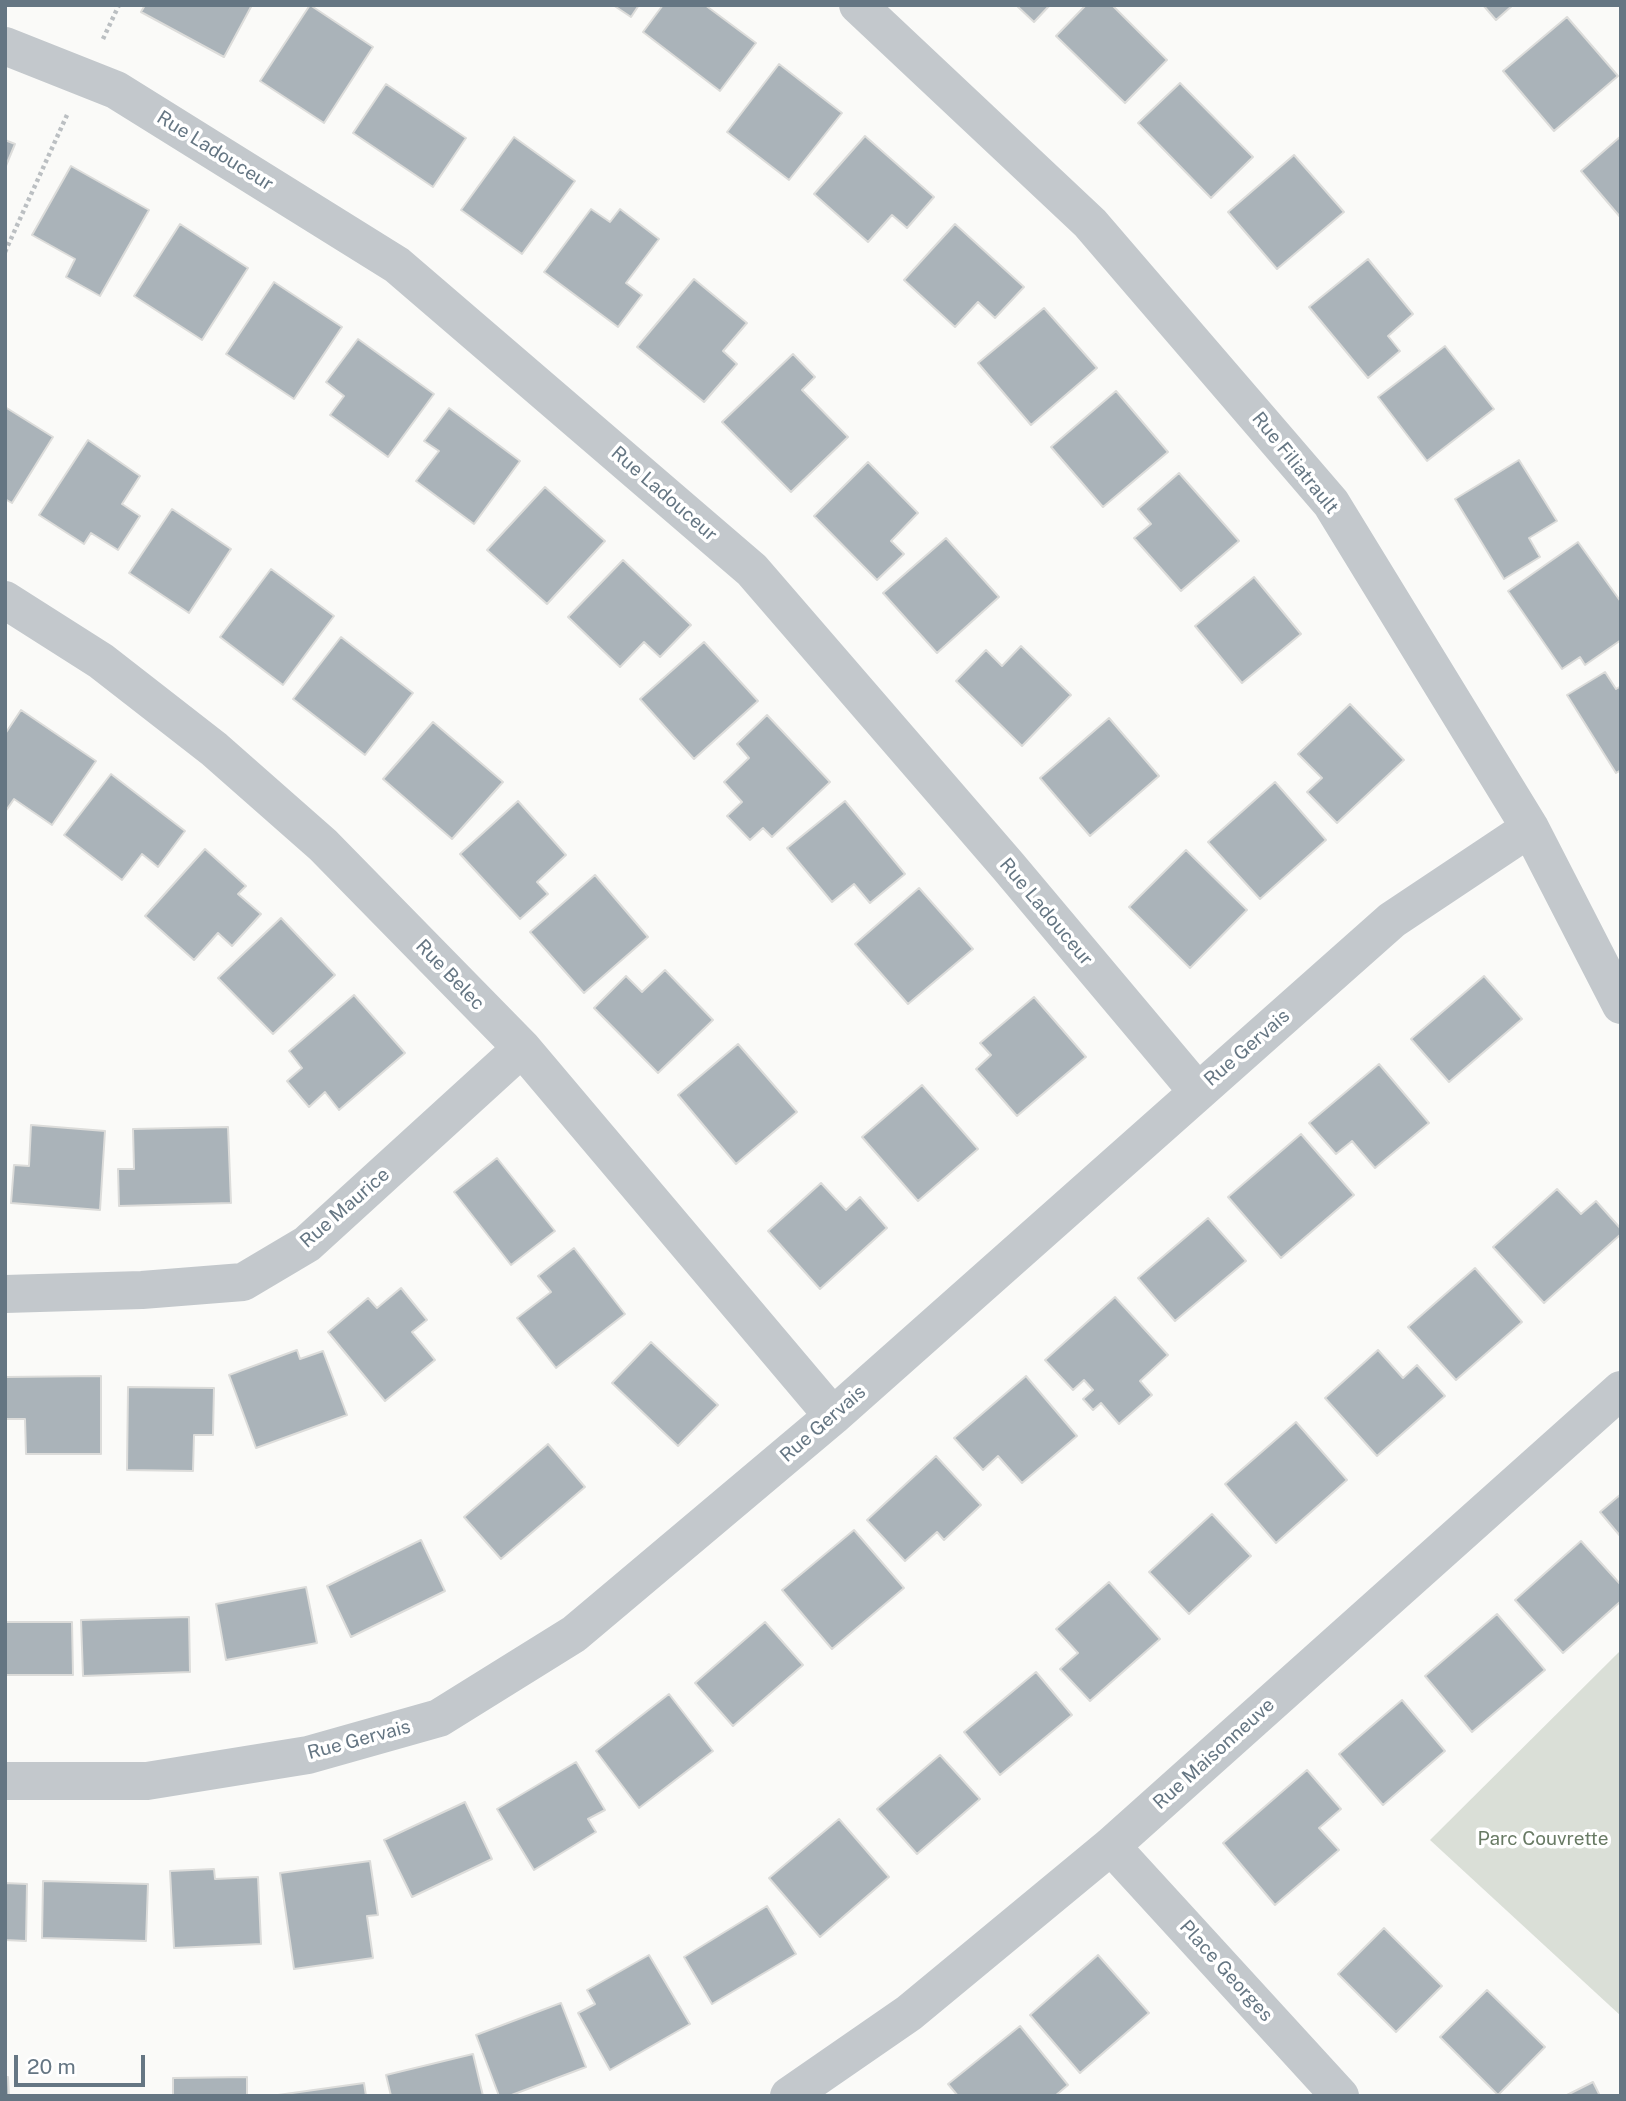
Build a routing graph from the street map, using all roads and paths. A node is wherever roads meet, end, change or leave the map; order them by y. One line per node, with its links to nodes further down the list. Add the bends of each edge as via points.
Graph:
1 (119, 5): 4 (path)
2 (858, 5): 8 (street, Rue Filiatrault, via 1090,223 1331,503)
3 (5, 46): 11 (street, Rue Ladouceur, via 116,90 397,265 752,570)
4 (98, 48)
5 (69, 111): 6 (path)
6 (5, 252)
7 (5, 600): 10 (street, Rue Belec, via 100,661 269,795)
8 (1530, 828): 9 (street, Rue Filiatrault); 11 (street, Rue Gervais, via 1392,920)
9 (1621, 1005)
10 (522, 1048): 12 (street, Rue Maurice, via 307,1244 243,1282); 14 (street, Rue Belec)
11 (1198, 1092): 14 (street, Rue Gervais)
12 (5, 1294)
13 (1621, 1390): 16 (street, Rue Maisonneuve)
14 (833, 1416): 15 (street, Rue Gervais, via 574,1634 439,1718 308,1755 147,1781)
15 (5, 1781)
16 (1111, 1846): 17 (street, Rue Maisonneuve, via 909,2013); 18 (street, Place Georges)
17 (789, 2096)
18 (1340, 2096)

